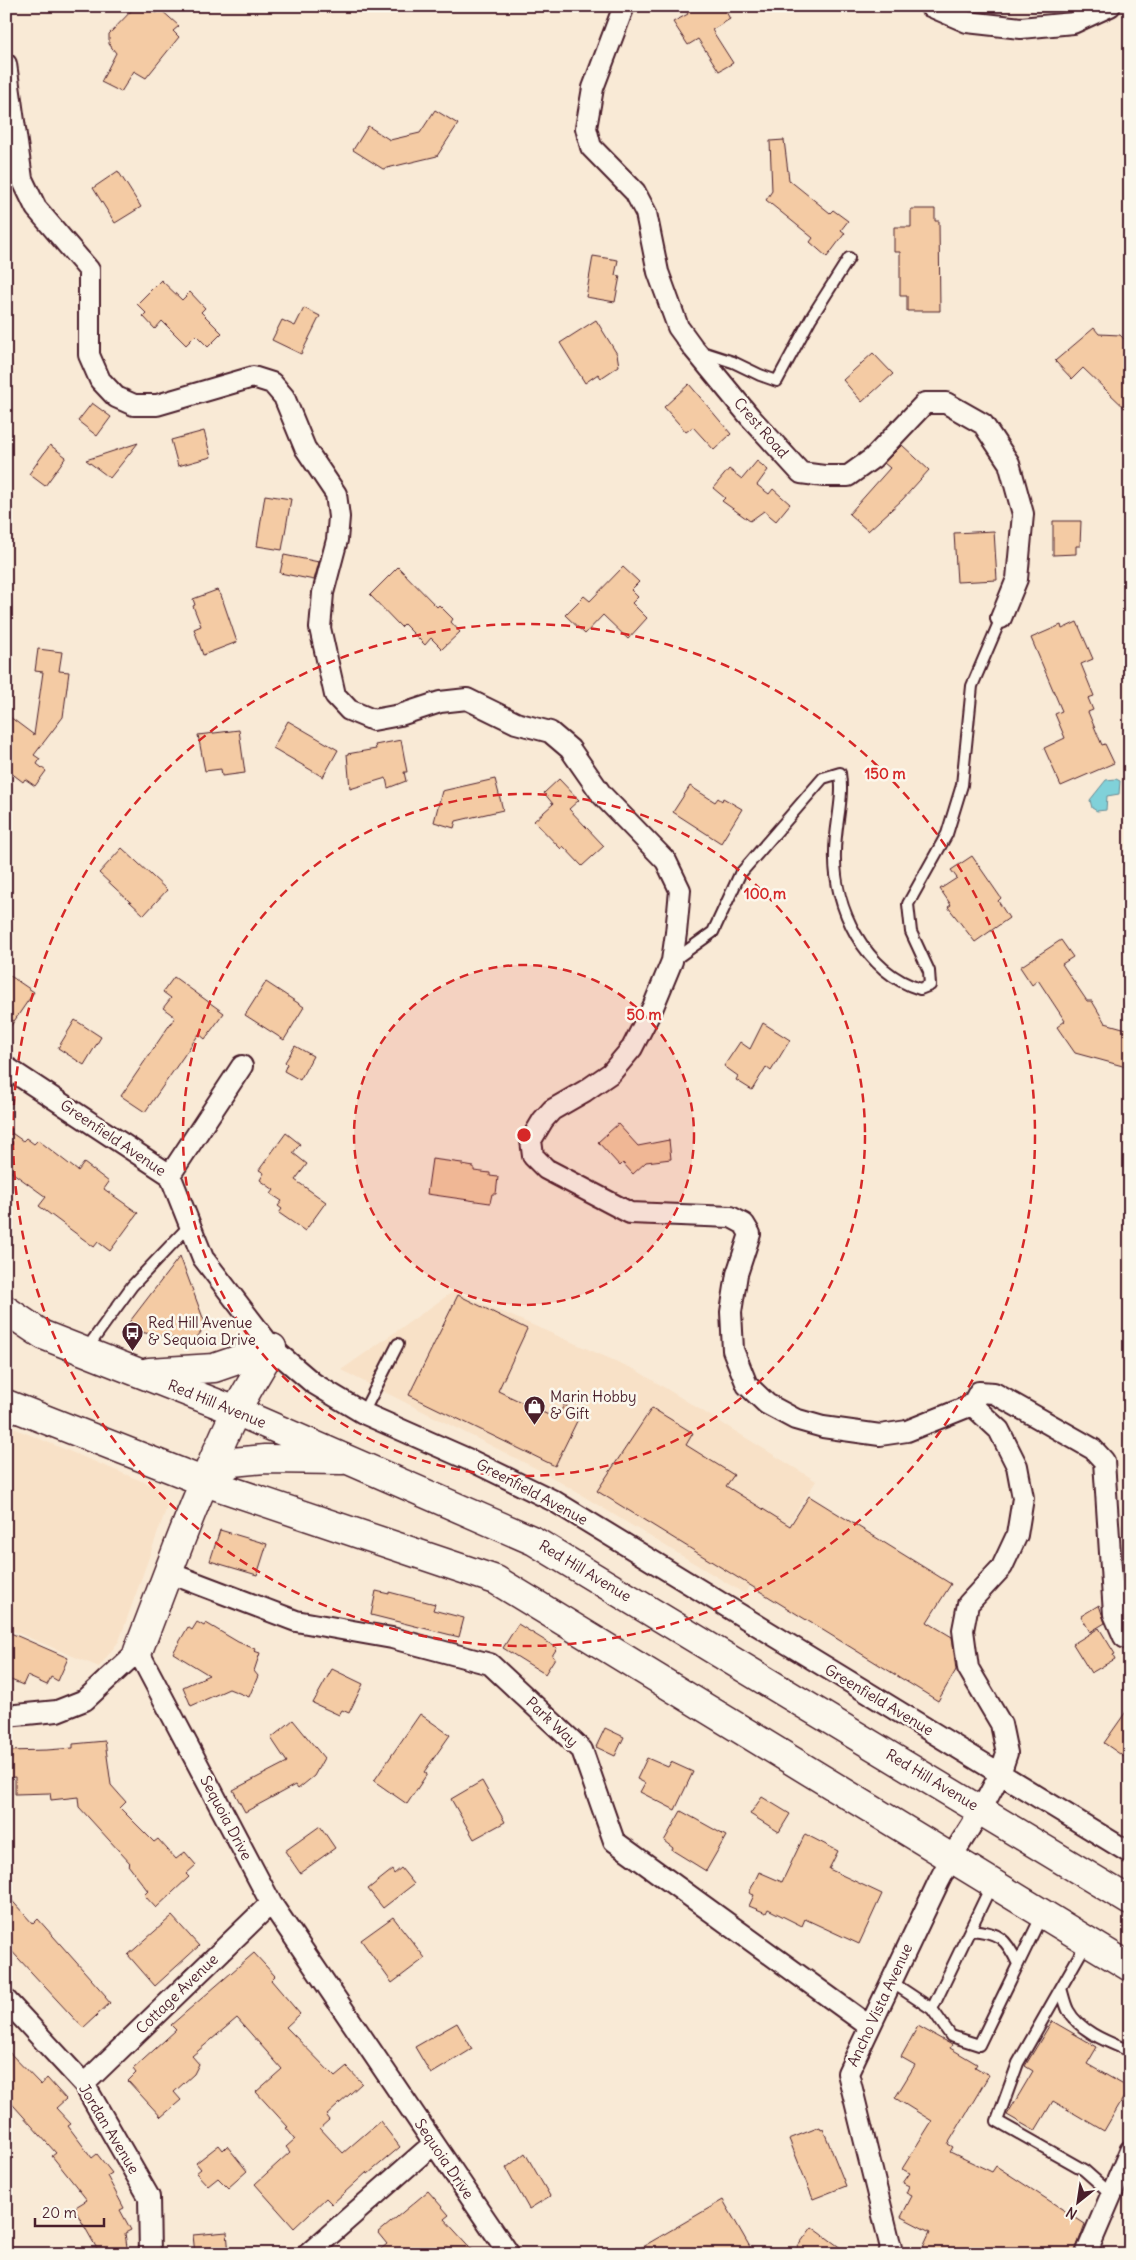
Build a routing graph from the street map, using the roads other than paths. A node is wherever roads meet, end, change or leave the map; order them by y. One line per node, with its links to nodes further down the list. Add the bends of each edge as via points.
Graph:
1 (624, 6): 6 (street, Crest Road, via 593,88 586,128 591,147 635,192 646,213 658,272 674,318)
2 (930, 6): 3 (street, via 966,22 1021,28 1074,23)
3 (1110, 6)
4 (6, 64): 8 (street, via 22,179 36,208 89,270 89,355 100,380 116,396 134,405 157,405 253,377 272,383 284,397 305,448 336,494 337,540 323,593 320,628 334,695 349,710 373,720 400,716 440,702 467,699 516,723 550,732 570,749 602,795 666,861 680,890)
5 (849, 258): 6 (lane, via 777,381)
6 (694, 349): 7 (street, Crest Road, via 801,473 848,476 873,458 925,403 946,403 983,424 1009,463 1023,514 1017,579)
7 (1002, 618): 8 (lane, via 972,686 962,785 947,834 908,904 911,932 929,970 930,985 920,989 903,984 876,963 852,930 836,883 834,851 842,790 840,772 823,778 740,874 713,932)
8 (672, 961): 19 (street, via 632,1048 610,1073 552,1110 531,1140 533,1156 546,1169 630,1213 730,1217 744,1224 750,1234 737,1274 731,1312 732,1350 747,1385 767,1404 795,1419 823,1427 880,1434 907,1431)
9 (6, 1066): 11 (street, Greenfield Avenue)
10 (242, 1066): 11 (street)
11 (170, 1175): 12 (street, Greenfield Avenue)
12 (190, 1225): 15 (street, Greenfield Avenue, via 203,1258); 16 (lane, via 132,1286)
13 (6, 1310): 16 (main road, Red Hill Avenue, via 44,1335)
14 (398, 1344): 21 (lane)
15 (272, 1348): 17 (main road, via 214,1368); 20 (main road); 21 (street, Greenfield Avenue, via 313,1383)
16 (85, 1352): 17 (main road, Red Hill Avenue)
17 (140, 1373): 20 (main road, Red Hill Avenue)
18 (6, 1404): 23 (main road)
19 (972, 1405): 25 (street, via 979,1392 994,1393 1094,1449 1104,1460 1114,1614 1124,1637); 28 (street, Ancho Vista Avenue, via 999,1430 1017,1466 1023,1498 1017,1535 1002,1567 968,1604 963,1630 968,1668 1001,1724 1007,1753)
20 (236, 1411): 22 (main road, Red Hill Avenue); 23 (main road)
21 (363, 1413): 28 (street, Greenfield Avenue, via 472,1460 554,1501)
22 (353, 1460): 23 (main road, via 232,1462); 29 (main road, Red Hill Avenue, via 534,1541)
23 (205, 1482): 24 (main road); 31 (main road, via 496,1580)
24 (167, 1572): 26 (main road); 44 (street, Park Way, via 296,1620 392,1638 490,1664 582,1750 614,1841)
25 (1130, 1640)
26 (138, 1651): 27 (street, via 85,1700 57,1711); 34 (street, Sequoia Drive)
27 (6, 1716)
28 (1000, 1774): 29 (street, Ancho Vista Avenue); 30 (street, Greenfield Avenue)
29 (981, 1810): 31 (street, Ancho Vista Avenue); 33 (main road, Red Hill Avenue)
30 (1130, 1853)
31 (951, 1858): 32 (main road); 40 (street, Ancho Vista Avenue)
32 (993, 1883): 35 (main road); 36 (lane)
33 (1130, 1901)
34 (271, 1903): 46 (street, Cottage Avenue); 47 (street, Sequoia Drive)
35 (1043, 1914): 37 (main road); 38 (lane)
36 (970, 1930): 38 (lane, via 990,1931 1002,1938); 43 (lane)
37 (1087, 1941): 39 (main road); 41 (lane)
38 (1018, 1964): 43 (lane, via 979,2045 950,2036)
39 (1130, 1967)
40 (890, 1981): 43 (lane); 44 (street, Ancho Vista Avenue)
41 (1061, 1988): 45 (lane, via 1069,2011 1084,2028); 49 (lane, via 1018,2063 996,2121 1084,2170)
42 (6, 2000): 46 (street, Jordan Avenue)
43 (932, 2009)
44 (869, 2026): 50 (street, Ancho Vista Avenue, via 848,2073)
45 (1130, 2051)
46 (84, 2084): 51 (street, Jordan Avenue, via 149,2196)
47 (433, 2144): 52 (street); 53 (street, Sequoia Drive)
48 (1130, 2151): 49 (street)
49 (1110, 2193): 54 (street)
50 (892, 2252)
51 (150, 2254)
52 (308, 2254)
53 (509, 2254)
54 (1086, 2254)

